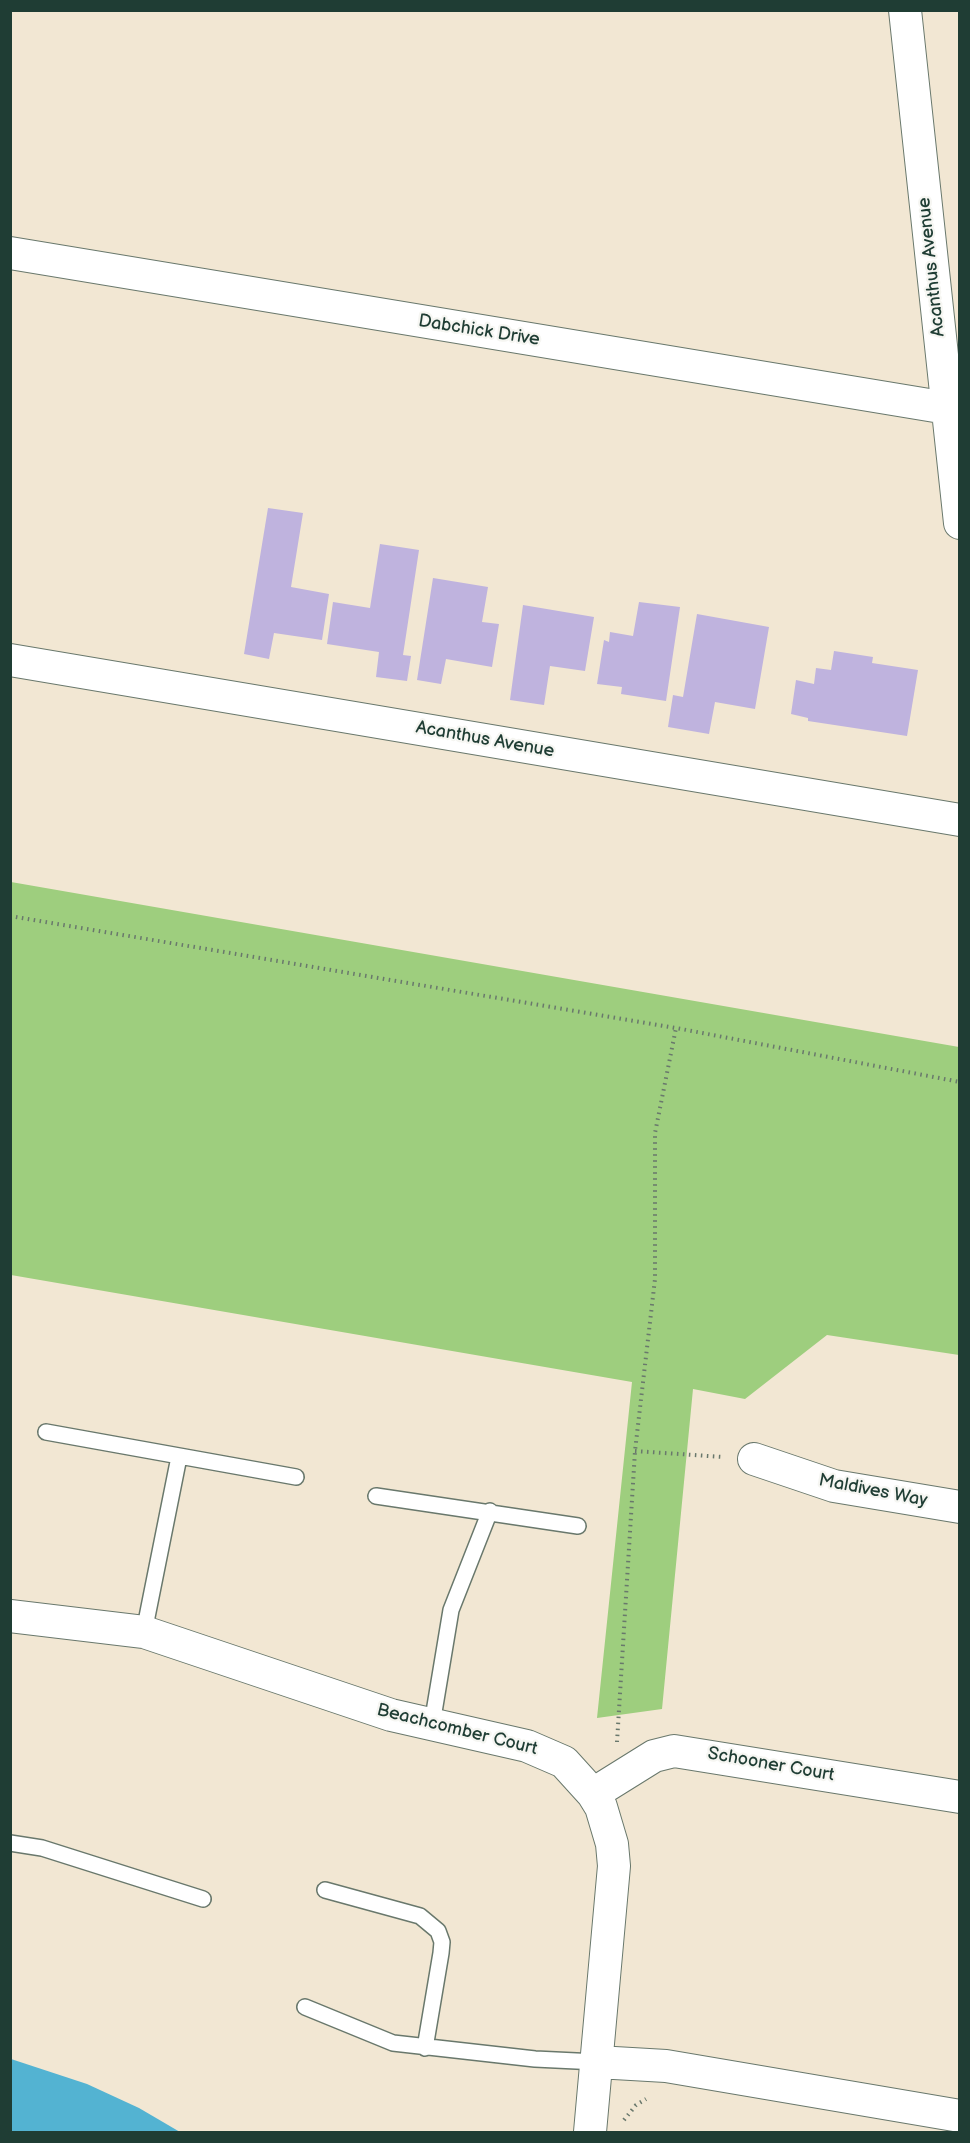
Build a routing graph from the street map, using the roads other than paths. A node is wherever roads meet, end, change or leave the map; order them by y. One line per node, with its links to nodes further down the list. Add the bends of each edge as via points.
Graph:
1 (905, 10): 3 (street, Acanthus Avenue)
2 (10, 253): 3 (street, Dabchick Drive)
3 (947, 408): 4 (street, Acanthus Avenue)
4 (960, 523)
5 (10, 660): 6 (street, Acanthus Avenue)
6 (960, 820)
7 (46, 1432): 8 (lane)
8 (178, 1456): 10 (lane); 16 (lane)
9 (754, 1459): 12 (street, Maldives Way, via 825,1484)
10 (296, 1477)
11 (376, 1496): 13 (lane)
12 (960, 1507)
13 (490, 1511): 14 (lane); 17 (lane, via 451,1610)
14 (578, 1526)
15 (10, 1616): 16 (street, Beachcomber Court)
16 (144, 1632): 17 (street, Beachcomber Court, via 391,1715)
17 (432, 1724): 18 (street, Beachcomber Court, via 546,1753 564,1762)
18 (593, 1794): 19 (street, Schooner Court, via 654,1756 682,1751); 25 (street, Beachcomber Court, via 606,1824 614,1866)
19 (960, 1797)
20 (10, 1843): 22 (lane, via 42,1848)
21 (325, 1890): 24 (lane, via 420,1916 438,1931 441,1953)
22 (203, 1899)
23 (305, 2007): 24 (lane, via 366,2034)
24 (425, 2048): 25 (lane)
25 (597, 2062): 26 (street, via 666,2066); 27 (street, Beachcomber Court)
26 (960, 2116)
27 (590, 2133)

